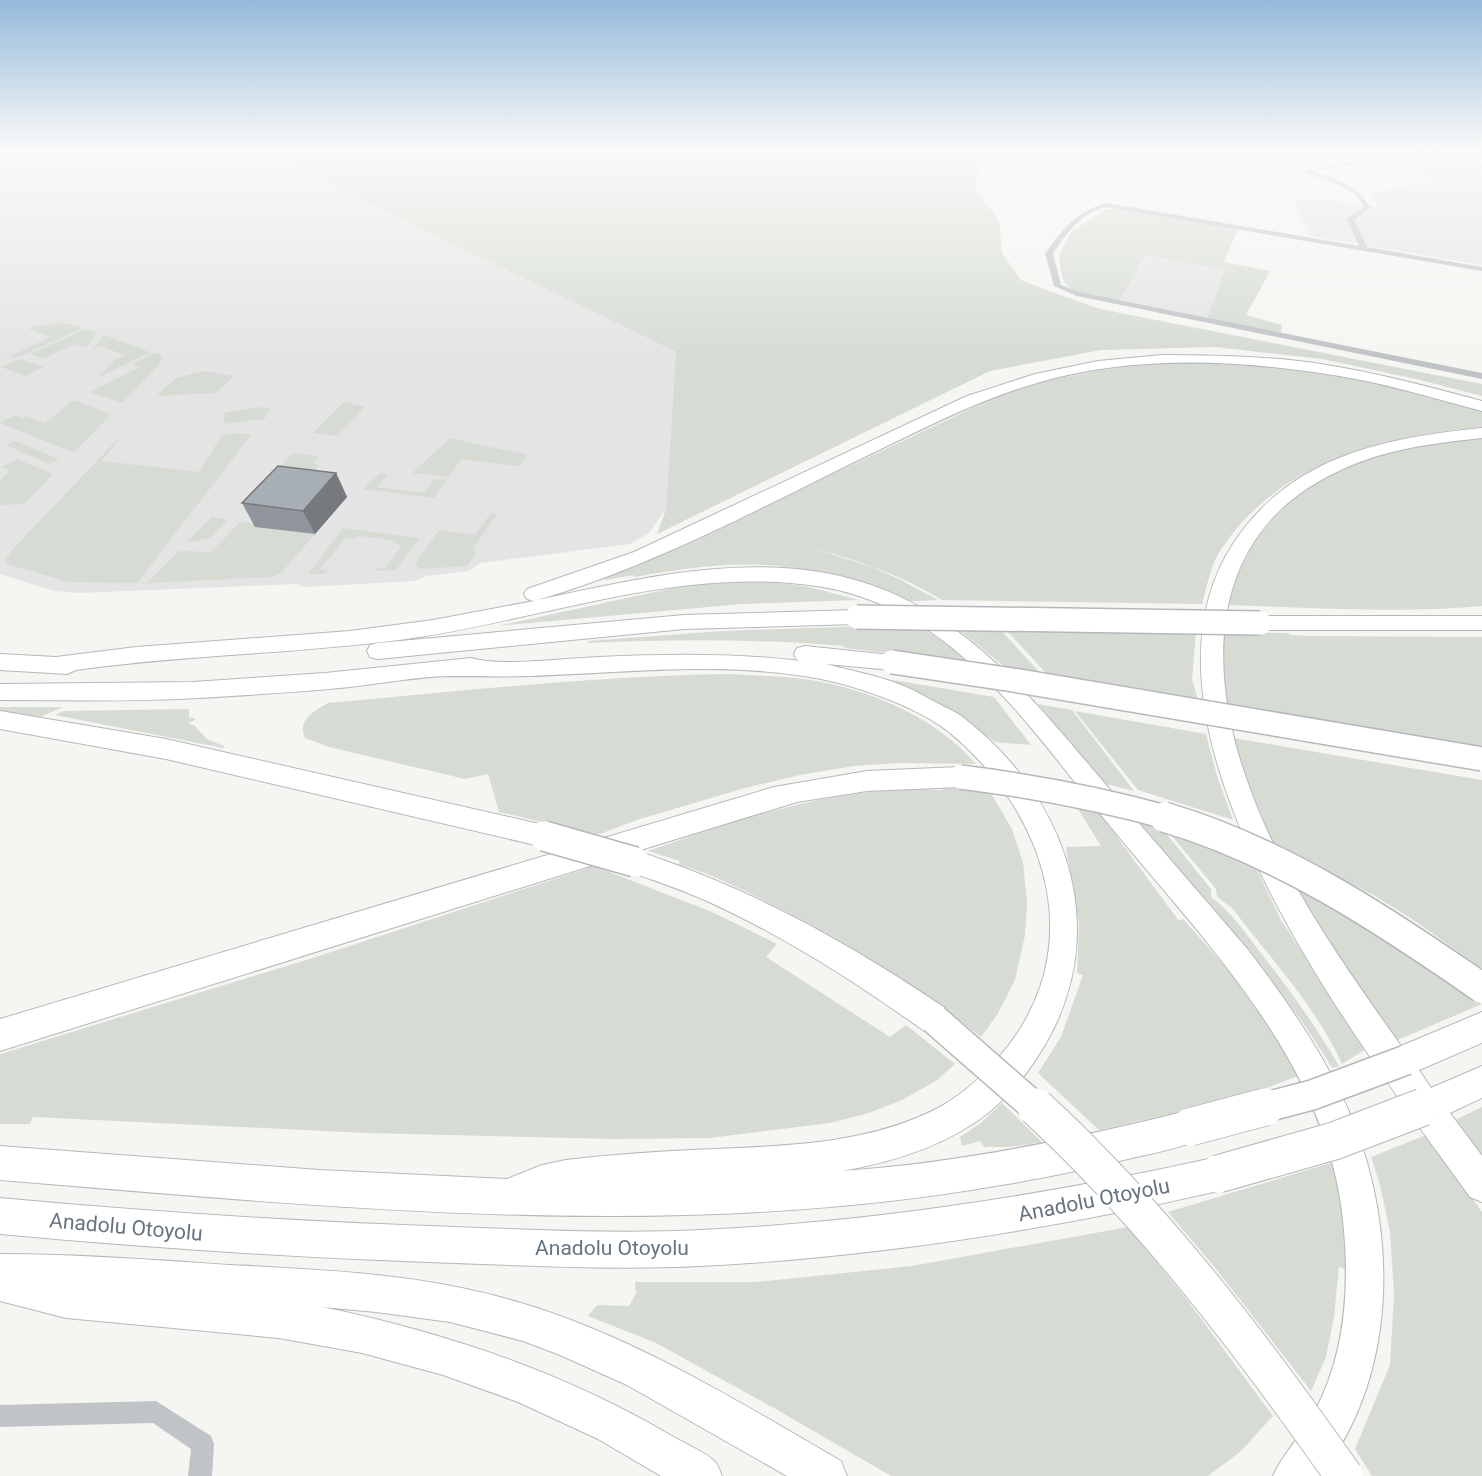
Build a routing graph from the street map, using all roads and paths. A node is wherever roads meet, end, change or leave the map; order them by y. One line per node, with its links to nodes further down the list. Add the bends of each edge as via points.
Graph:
1 (1079, 220): 6 (street, via 1066,228 1049,254 1058,286 1077,294)
2 (1193, 220): 4 (street)
3 (1350, 220): 4 (street)
4 (1364, 249): 5 (street)
5 (1482, 269)
6 (1482, 376)
7 (1482, 406): 10 (highway, via 1385,381 1280,364 1218,359 1101,364 1030,378 973,399 690,533 598,572 498,603 430,618 262,639)
8 (1482, 433): 22 (highway, via 1375,451 1292,490 1252,527 1232,559 1217,603 1211,655 1214,696 1230,768 1282,884 1344,988)
9 (1482, 624): 12 (highway, bridge, via 857,616 674,623 241,661)
10 (201, 651): 12 (highway, via 113,656); 31 (highway, via 333,641 430,628 648,584 724,574 786,575 839,584 918,614 957,640 1012,691 1246,970 1288,1028 1338,1122 1357,1189 1363,1232 1365,1307 1358,1354 1346,1392 1331,1426)
11 (0, 662): 12 (highway)
12 (51, 666)
13 (457, 669): 14 (highway, via 193,690); 16 (highway, bridge, via 543,657 672,650 787,652 1013,680); 23 (highway, via 739,663 833,672 877,684 939,714 1000,766 1025,798 1051,849 1062,897 1065,939 1048,1009 1023,1052 998,1082 952,1118 901,1140 844,1155 566,1178 545,1181)
14 (0, 692)
15 (0, 720): 32 (highway, bridge, via 166,749 544,836 635,862 729,897 796,930 934,1019 1067,1136 1138,1209 1221,1308)
16 (1482, 759)
17 (1482, 988): 19 (highway, bridge, via 1375,915 1292,869 1225,837 1149,810 1033,784 960,777 872,779 774,797)
18 (1482, 1027): 23 (highway, bridge, via 1312,1095 1051,1160 853,1188 656,1197)
19 (0, 1035)
20 (1482, 1082): 24 (highway, Anadolu Otoyolu, bridge, via 1334,1141 1218,1174 1087,1203 851,1237 697,1248 516,1247 254,1237)
21 (0, 1163): 23 (highway, via 360,1191)
22 (1482, 1185)
23 (509, 1196)
24 (0, 1216)
25 (0, 1272): 30 (highway, via 333,1290 433,1301 479,1311 521,1322 617,1358)
26 (0, 1283): 29 (highway, via 94,1303 279,1319 406,1344 460,1361 590,1414)
27 (0, 1416): 28 (street, via 156,1412 203,1444)
28 (200, 1476)
29 (701, 1476)
30 (826, 1476)
31 (1294, 1476)
32 (1344, 1476)

